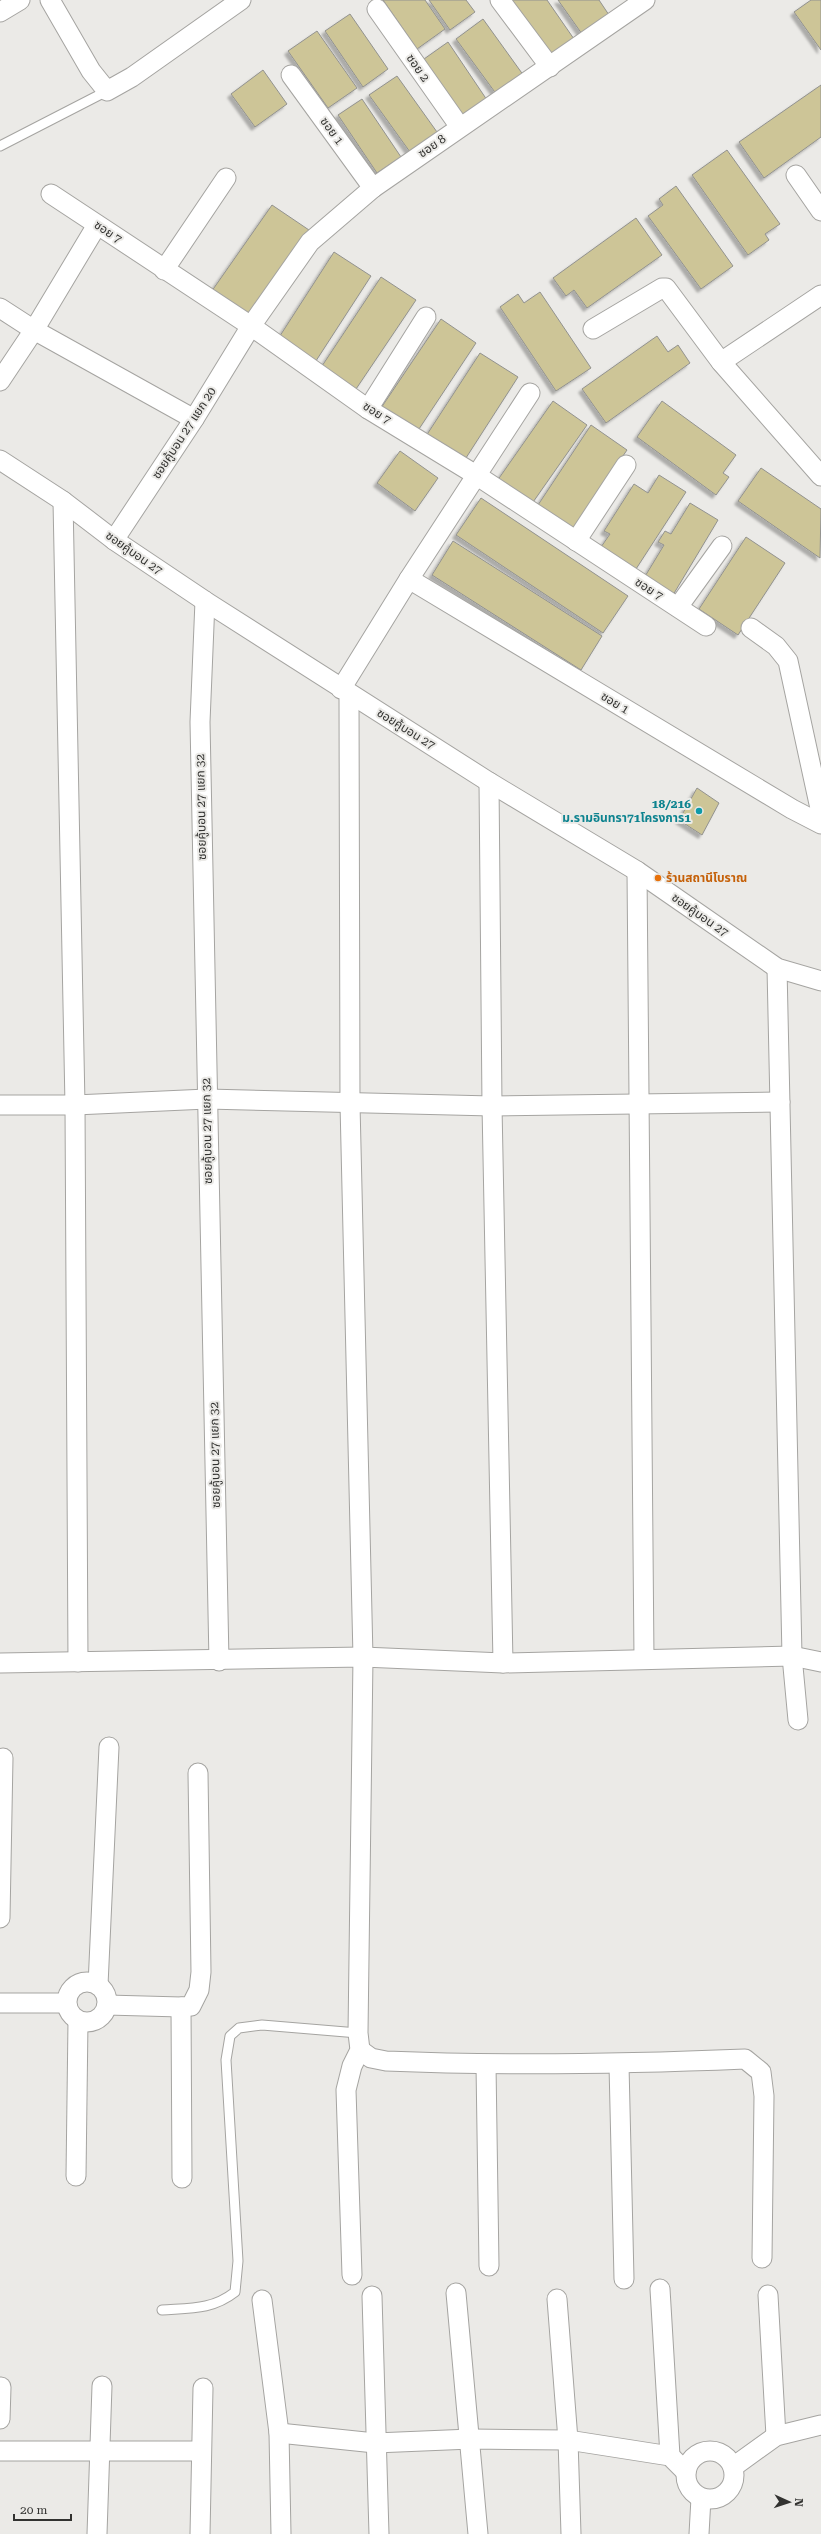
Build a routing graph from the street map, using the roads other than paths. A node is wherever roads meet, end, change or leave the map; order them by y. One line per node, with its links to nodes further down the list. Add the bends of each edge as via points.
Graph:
1 (20, 0): 7 (street)
2 (50, 0): 10 (street, via 91,71)
3 (241, 0): 10 (street, via 132,77)
4 (500, 0): 8 (street)
5 (632, 4): 8 (street, ซอย 8)
6 (377, 9): 11 (street, ซอย 2)
7 (0, 12)
8 (550, 67): 11 (street, ซอย 8)
9 (291, 75): 15 (street, ซอย 1)
10 (107, 91): 12 (lane)
11 (460, 127): 15 (street, ซอย 8)
12 (0, 146)
13 (796, 175): 17 (street)
14 (226, 178): 19 (street)
15 (373, 188): 23 (street, ซอย 8, via 310,242)
16 (51, 194): 18 (street, ซอย 7)
17 (821, 211)
18 (97, 225): 19 (street, ซอย 7); 25 (street)
19 (164, 270): 23 (street, ซอย 7)
20 (821, 295): 26 (street)
21 (0, 308): 25 (street)
22 (426, 317): 29 (street)
23 (251, 326): 29 (street, ซอย 7); 30 (street, ซอยคู้บอน 27 แยก 20)
24 (593, 329): 26 (street, via 666,288)
25 (34, 330): 27 (street); 30 (street)
26 (721, 362): 34 (street)
27 (0, 381)
28 (530, 393): 33 (street)
29 (368, 409): 33 (street, ซอย 7)
30 (194, 419): 36 (street, ซอยคู้บอน 27 แยก 20)
31 (0, 460): 35 (street, ซอยคู้บอน 27)
32 (626, 465): 37 (street)
33 (476, 475): 37 (street, ซอย 7); 39 (street)
34 (821, 476)
35 (63, 501): 36 (street, ซอยคู้บอน 27); 56 (street)
36 (114, 540): 40 (street, ซอยคู้บอน 27)
37 (576, 541): 41 (street, ซอย 7)
38 (722, 546): 41 (street)
39 (409, 579): 44 (street); 47 (street, ซอย 1, via 785,805)
40 (205, 601): 44 (street, ซอยคู้บอน 27); 51 (street, ซอยคู้บอน 27 แยก 32, via 200,722)
41 (678, 608): 42 (street, ซอย 7)
42 (706, 626)
43 (751, 628): 46 (street, via 776,646 788,661)
44 (345, 691): 45 (street, ซอยคู้บอน 27); 54 (street)
45 (489, 782): 48 (street, ซอยคู้บอน 27); 57 (street)
46 (821, 813)
47 (821, 824)
48 (637, 871): 49 (street, ซอยคู้บอน 27); 55 (street)
49 (777, 968): 50 (street, ซอยคู้บอน 27); 52 (street)
50 (821, 981)
51 (207, 1099): 54 (street); 56 (street); 61 (street, ซอยคู้บอน 27 แยก 32)
52 (780, 1102): 55 (street); 58 (street)
53 (0, 1104): 56 (street)
54 (350, 1104): 57 (street); 59 (street)
55 (640, 1104): 57 (street); 60 (street)
56 (76, 1105): 62 (street)
57 (492, 1106): 65 (street)
58 (792, 1656): 60 (street); 63 (street); 66 (street)
59 (363, 1657): 61 (street); 65 (street); 77 (street)
60 (644, 1659): 65 (street)
61 (219, 1661): 62 (street)
62 (78, 1662): 64 (street)
63 (821, 1662)
64 (0, 1663)
65 (503, 1663)
66 (798, 1720)
67 (109, 1748): 71 (street)
68 (3, 1758): 70 (street)
69 (198, 1773): 75 (street, via 201,1972 196,2000 191,2006)
70 (0, 1918)
71 (98, 1985): 73 (street, via 84,1981 77,1984 67,1995); 74 (street, via 104,1990)
72 (0, 2003): 73 (street)
73 (66, 2003): 76 (street, via 72,2017)
74 (107, 2005): 75 (street); 76 (street, via 100,2018 93,2022)
75 (181, 2007): 81 (street)
76 (78, 2021): 80 (street)
77 (359, 2042): 78 (street, via 372,2058 386,2061); 84 (street, via 346,2090); 92 (lane, via 262,2025 239,2028 230,2036 226,2060 238,2261 235,2292 222,2302 200,2307)
78 (486, 2065): 79 (street); 83 (street)
79 (619, 2065): 82 (street, via 745,2059 761,2072 764,2096); 85 (street)
80 (76, 2176)
81 (182, 2178)
82 (762, 2258)
83 (489, 2266)
84 (352, 2275)
85 (624, 2279)
86 (660, 2289): 106 (street)
87 (456, 2293): 100 (street)
88 (768, 2295): 99 (street)
89 (372, 2296): 102 (street)
90 (557, 2299): 101 (street)
91 (262, 2300): 98 (street)
92 (162, 2310)
93 (102, 2386): 104 (street)
94 (1, 2387): 96 (street)
95 (203, 2388): 105 (street)
96 (0, 2419)
97 (821, 2425): 99 (street)
98 (279, 2433): 102 (street); 112 (street)
99 (776, 2436): 107 (street)
100 (471, 2439): 101 (street); 102 (street); 114 (street)
101 (568, 2440): 106 (street); 115 (street)
102 (375, 2443): 113 (street)
103 (0, 2450): 104 (street)
104 (100, 2451): 105 (street); 110 (street)
105 (200, 2451): 111 (street)
106 (670, 2456): 108 (street)
107 (733, 2468): 108 (street, via 727,2458 718,2452 707,2451 689,2462); 109 (street, via 734,2478 730,2488 722,2496 712,2500)
108 (686, 2472): 109 (street, via 687,2483 692,2492)
109 (701, 2498): 116 (street)
110 (97, 2534)
111 (200, 2534)
112 (281, 2534)
113 (378, 2534)
114 (478, 2534)
115 (571, 2534)
116 (699, 2534)

